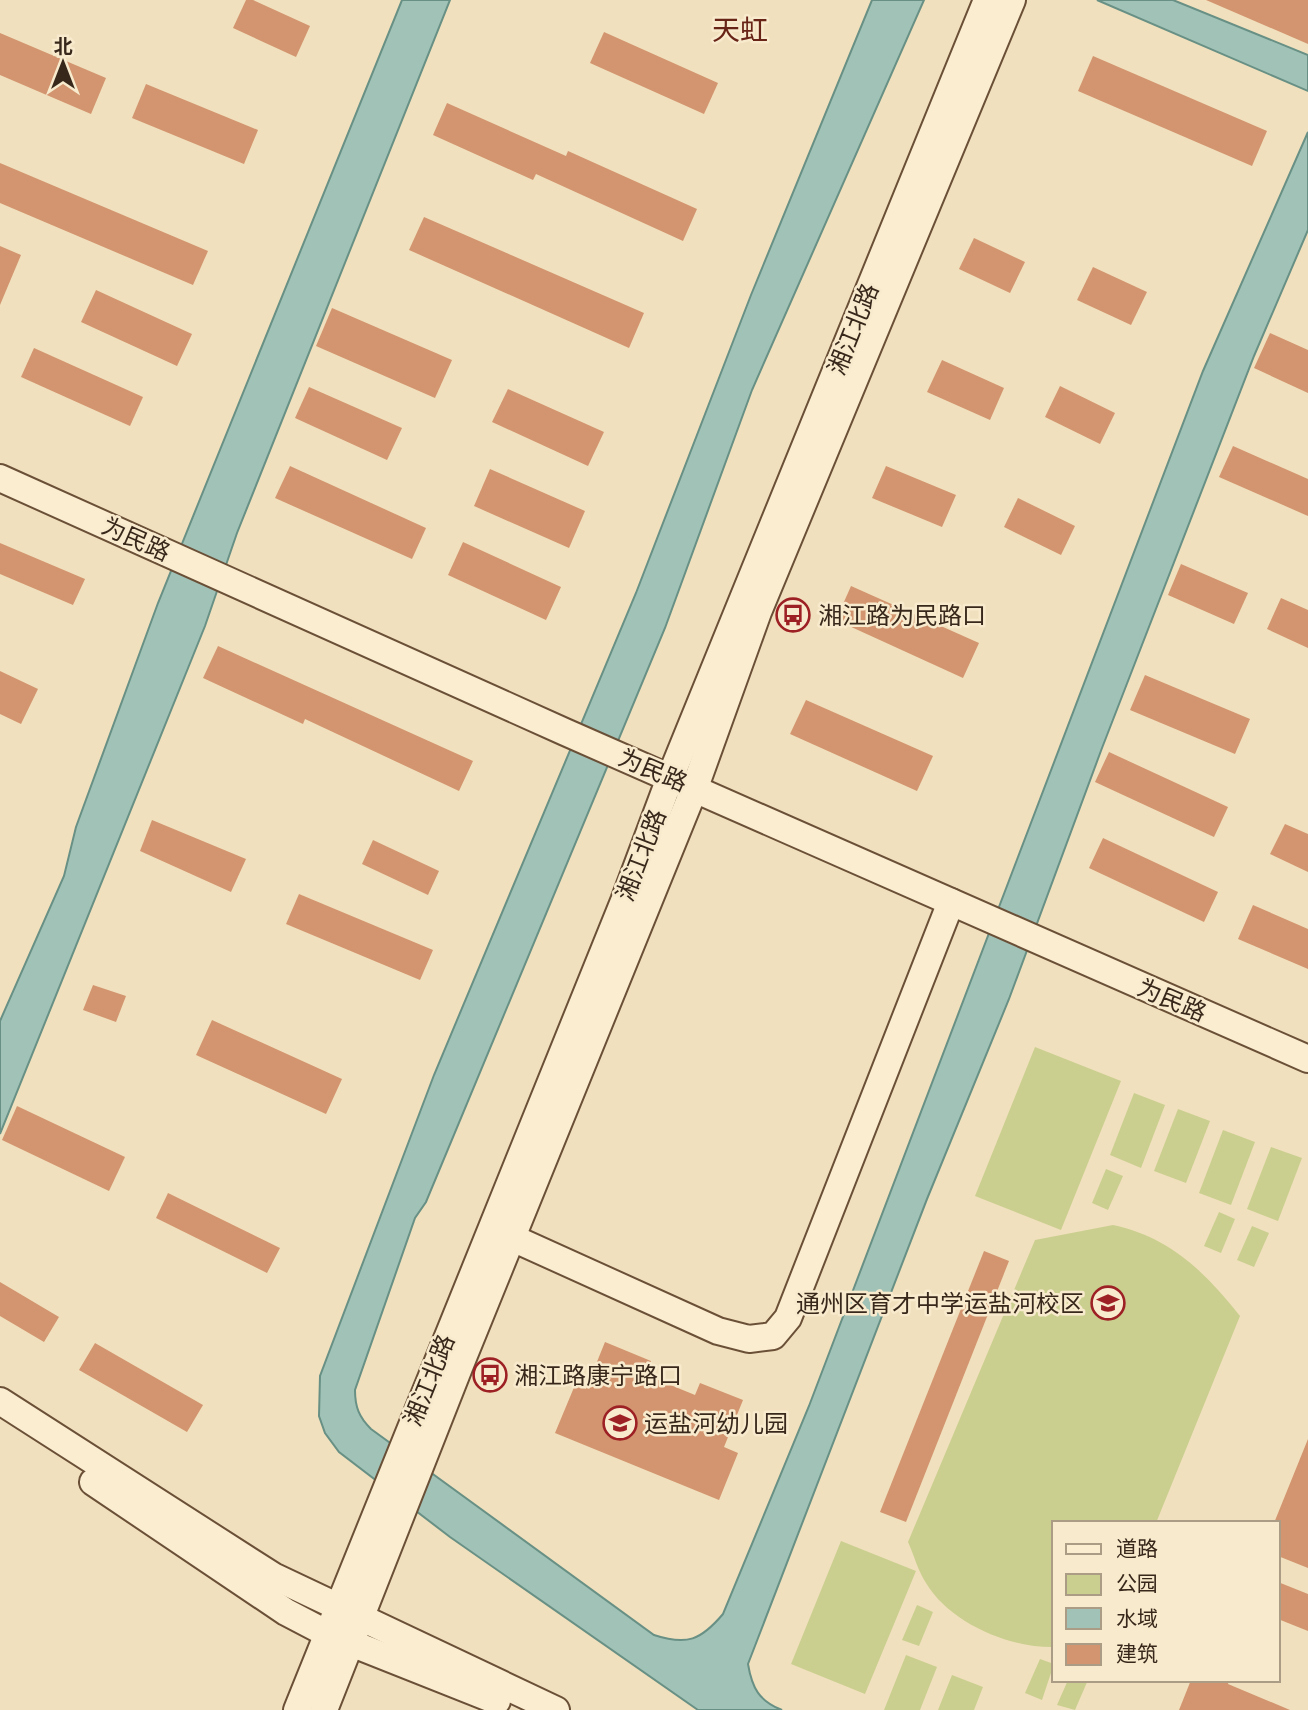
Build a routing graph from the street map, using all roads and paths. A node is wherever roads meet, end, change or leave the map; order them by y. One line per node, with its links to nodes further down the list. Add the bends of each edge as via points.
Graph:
1 (987, 0): 4 (street, 湘江北路)
2 (1012, 0): 4 (street, 湘江北路)
3 (0, 478): 4 (street, 为民路)
4 (683, 783): 5 (street, 为民路); 7 (street, 湘江北路, via 624,901)
5 (951, 902): 6 (street, 为民路); 7 (street, via 788,1318 773,1336 749,1339 718,1331)
6 (1308, 1059)
7 (501, 1232): 10 (street, 湘江北路)
8 (0, 1401): 10 (street, via 273,1576)
9 (0, 1422): 11 (street, via 286,1612)
10 (350, 1612): 11 (street, 湘江北路); 15 (street)
11 (339, 1638): 12 (street, 湘江北路); 13 (street, 湘江北路); 14 (street)
12 (298, 1710)
13 (324, 1710)
14 (517, 1710)
15 (556, 1710)

